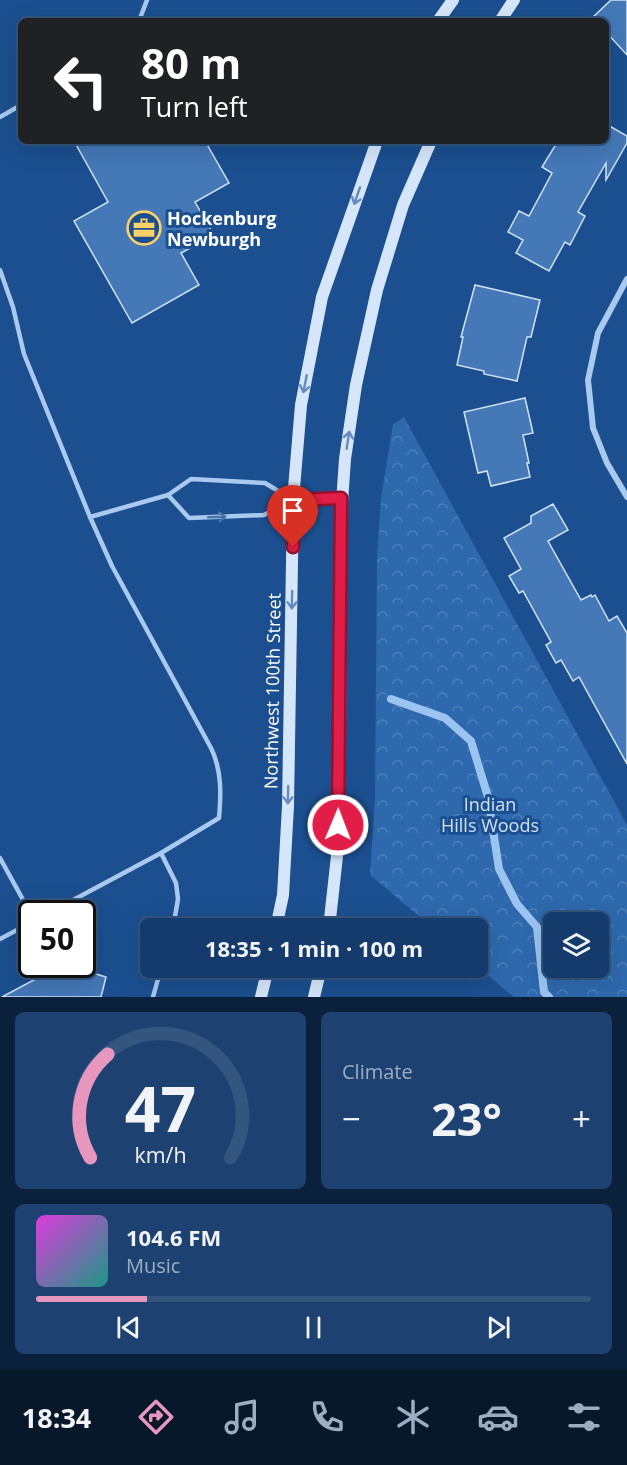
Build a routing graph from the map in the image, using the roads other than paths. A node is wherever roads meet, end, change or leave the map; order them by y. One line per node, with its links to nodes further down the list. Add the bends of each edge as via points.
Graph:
1 (147, 0): 4 (lane)
2 (453, 0): 5 (main road)
3 (514, 0): 6 (main road)
4 (140, 18)
5 (440, 18)
6 (502, 18)
7 (18, 107): 8 (lane)
8 (0, 117)
9 (375, 144): 16 (main road, Northwest 100th Street, one-way to 16, via 321,297 301,405)
10 (430, 144): 15 (main road, one-way to 10, via 356,385 377,290 403,205)
11 (0, 270): 17 (lane, via 24,354)
12 (627, 279): 14 (street, via 598,333 588,380 593,428)
13 (168, 495): 16 (lane, via 190,478 265,483); 16 (lane, one-way to 16, via 189,518 264,515); 17 (lane)
14 (627, 497)
15 (341, 498): 16 (lane); 24 (main road, via 338,847)
16 (293, 500): 23 (main road, Northwest 100th Street, one-way to 23, via 288,806)
17 (90, 517): 18 (lane, via 112,566 215,754 220,779 219,818)
18 (161, 853): 21 (lane); 22 (lane, via 176,882)
19 (0, 858): 20 (lane)
20 (23, 900)
21 (73, 900)
22 (175, 918)
23 (278, 918)
24 (330, 918)
25 (18, 929): 26 (lane)
26 (0, 939)
27 (158, 978): 30 (lane)
28 (266, 978): 31 (main road)
29 (319, 978): 32 (main road)
30 (153, 997)
31 (261, 997)
32 (314, 997)

